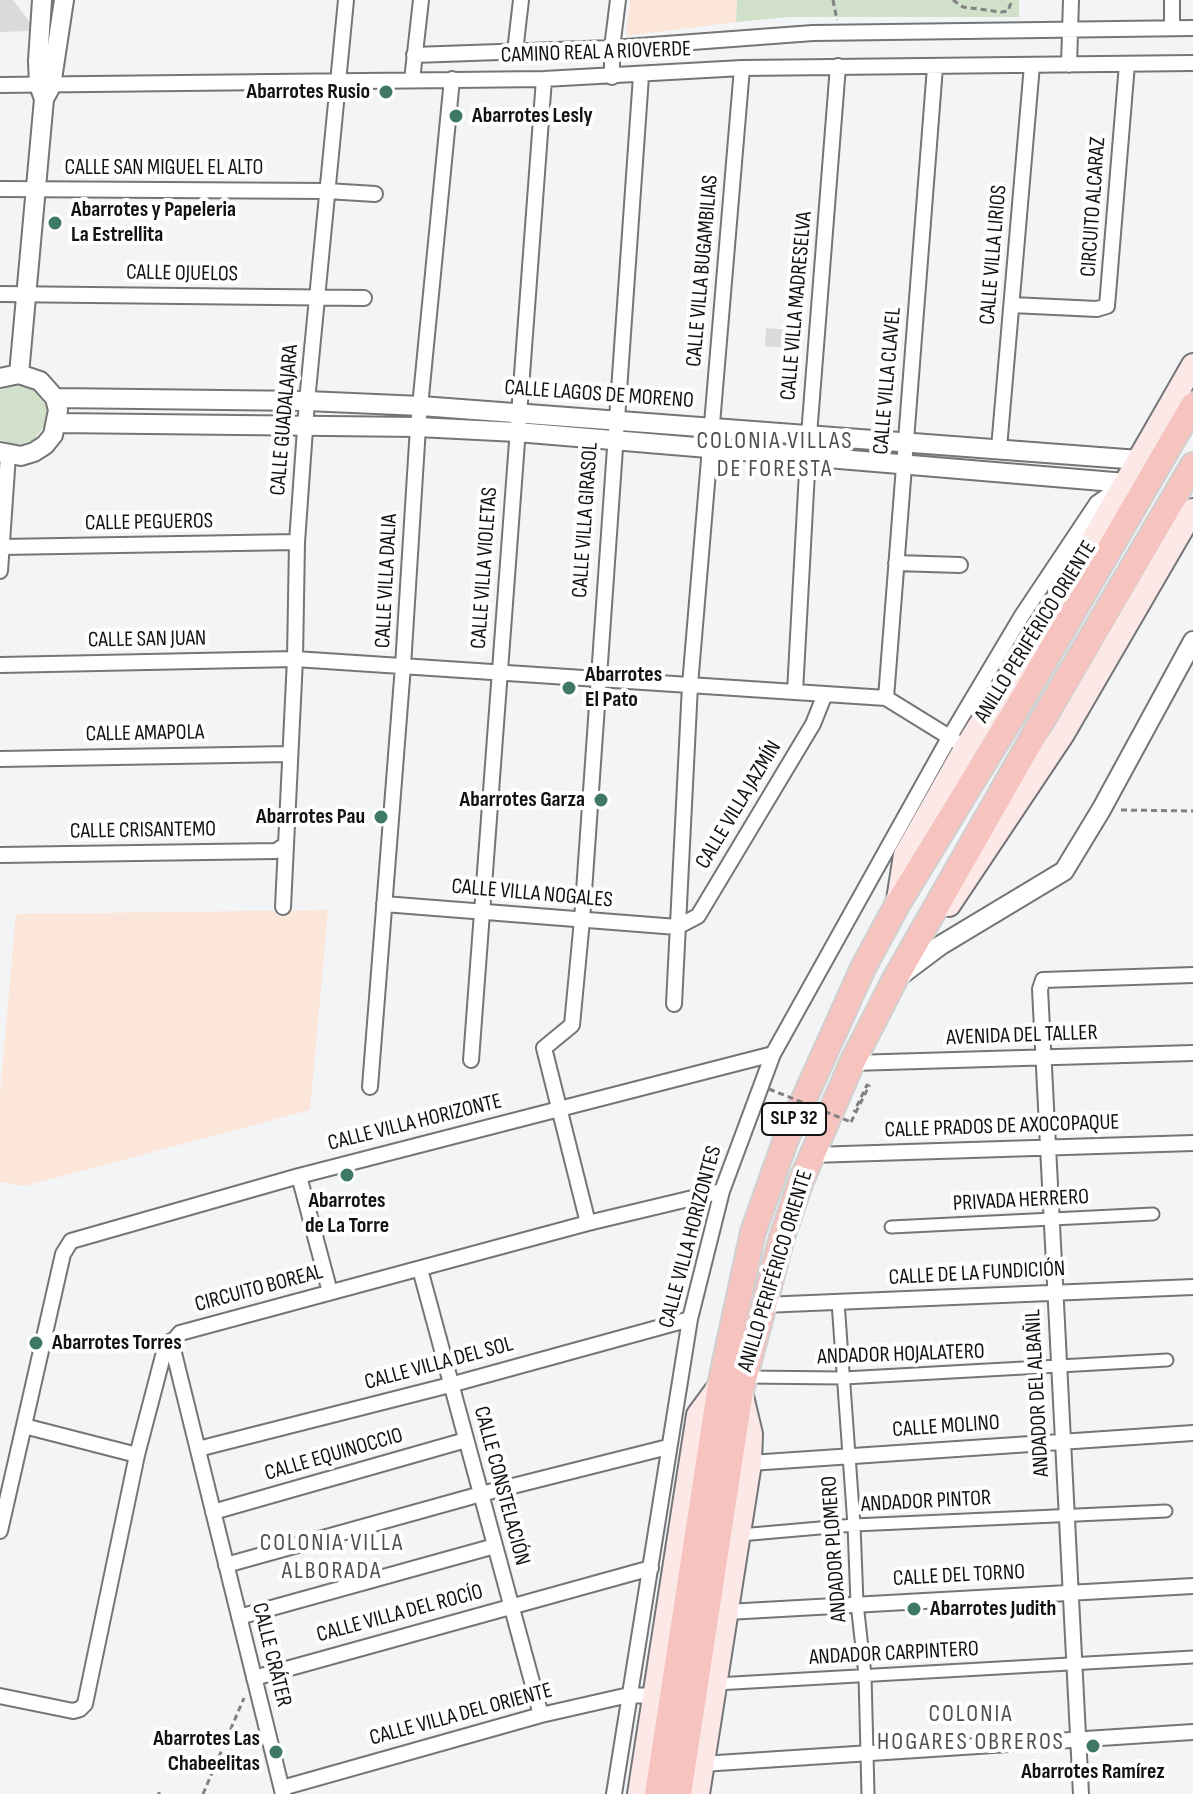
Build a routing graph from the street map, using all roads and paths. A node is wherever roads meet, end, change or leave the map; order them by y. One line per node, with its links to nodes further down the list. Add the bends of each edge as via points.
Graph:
1 (42, 0): 33 (street)
2 (64, 0): 33 (street)
3 (346, 0): 31 (street, CALLE GUADALAJARA)
4 (421, 0): 18 (street)
5 (521, 0): 17 (street)
6 (618, 0): 16 (street)
7 (833, 0): 15 (path)
8 (953, 0): 9 (path, via 963,7 1001,12 1008,11)
9 (1012, 0)
10 (1071, 0): 12 (street)
11 (1172, 0): 13 (street)
12 (1071, 28): 13 (street); 15 (street); 22 (street)
13 (1172, 28): 14 (street)
14 (1193, 28)
15 (839, 32): 16 (street)
16 (612, 48): 17 (street); 27 (street)
17 (515, 52): 18 (street)
18 (414, 55): 30 (street)
19 (1193, 63): 20 (street, CAMINO REAL A RIOVERDE)
20 (1127, 64): 22 (street, CAMINO REAL A RIOVERDE); 42 (street, CIRCUITO ALCARAZ, via 1107,306)
21 (1032, 65): 22 (street, CAMINO REAL A RIOVERDE); 24 (street, CAMINO REAL A RIOVERDE); 42 (street, CALLE VILLA LIRIOS)
22 (1069, 65)
23 (838, 66): 24 (street, CAMINO REAL A RIOVERDE); 25 (street, CAMINO REAL A RIOVERDE); 57 (street, CALLE VILLA MADRESELVA)
24 (935, 67): 59 (street, CALLE VILLA CLAVEL)
25 (742, 68): 26 (street, CAMINO REAL A RIOVERDE); 55 (street, CALLE VILLA BUGAMBILIAS)
26 (641, 76): 27 (street, CAMINO REAL A RIOVERDE); 51 (street, CALLE VILLA GIRASOL)
27 (612, 77): 29 (street, CAMINO REAL A RIOVERDE)
28 (452, 79): 29 (street, CAMINO REAL A RIOVERDE); 30 (street, CAMINO REAL A RIOVERDE); 49 (street, CALLE VILLA DALIA)
29 (544, 79): 50 (street, CALLE VILLA VIOLETAS)
30 (412, 80): 31 (street, CAMINO REAL A RIOVERDE)
31 (337, 82): 33 (street, CAMINO REAL A RIOVERDE); 36 (street, CALLE GUADALAJARA)
32 (0, 85): 33 (street, CAMINO REAL A RIOVERDE)
33 (45, 90): 35 (street)
34 (0, 189): 35 (street, CALLE SAN MIGUEL EL ALTO)
35 (36, 190): 36 (street, CALLE SAN MIGUEL EL ALTO); 39 (street)
36 (327, 191): 37 (street, CALLE SAN MIGUEL EL ALTO); 40 (street, CALLE GUADALAJARA)
37 (375, 194)
38 (0, 294): 39 (street, CALLE OJUELOS)
39 (28, 294): 40 (street, CALLE OJUELOS); 44 (street)
40 (319, 298): 41 (street, CALLE OJUELOS); 47 (street, CALLE GUADALAJARA)
41 (364, 298)
42 (1012, 305): 60 (street, CALLE VILLA LIRIOS)
43 (1193, 365): 64 (main road, ANILLO PERIFÉRICO ORIENTE)
44 (19, 374): 45 (street); 46 (street, via 40,381)
45 (0, 378)
46 (55, 398): 47 (street, CALLE LAGOS DE MORENO); 52 (street)
47 (307, 401): 49 (street, CALLE LAGOS DE MORENO); 53 (street, CALLE GUADALAJARA)
48 (1193, 405): 75 (highway, ANILLO PERIFÉRICO ORIENTE / SLP 32)
49 (421, 406): 50 (street, CALLE LAGOS DE MORENO); 54 (street, CALLE VILLA DALIA)
50 (518, 412): 51 (street, CALLE LAGOS DE MORENO); 56 (street, CALLE VILLA VIOLETAS)
51 (615, 420): 55 (street, CALLE LAGOS DE MORENO); 58 (street, CALLE VILLA GIRASOL)
52 (58, 423): 53 (street, CALLE LAGOS DE MORENO); 62 (street, via 34,452)
53 (307, 425): 54 (street, CALLE LAGOS DE MORENO); 69 (street, CALLE GUADALAJARA)
54 (418, 427): 56 (street, CALLE LAGOS DE MORENO); 79 (street, CALLE VILLA DALIA)
55 (711, 427): 57 (street, CALLE LAGOS DE MORENO); 61 (street, CALLE VILLA BUGAMBILIAS)
56 (517, 432): 58 (street, CALLE LAGOS DE MORENO); 80 (street, CALLE VILLA VIOLETAS)
57 (809, 435): 59 (street, CALLE LAGOS DE MORENO); 63 (street, CALLE VILLA MADRESELVA)
58 (613, 442): 61 (street, CALLE LAGOS DE MORENO); 81 (street, CALLE VILLA GIRASOL)
59 (905, 442): 60 (street, CALLE LAGOS DE MORENO); 65 (street, CALLE VILLA CLAVEL)
60 (999, 448): 64 (street, CALLE LAGOS DE MORENO)
61 (710, 450): 63 (street, CALLE LAGOS DE MORENO); 82 (street, CALLE VILLA BUGAMBILIAS)
62 (4, 453): 70 (street)
63 (807, 458): 65 (street, CALLE LAGOS DE MORENO); 83 (street, CALLE VILLA MADRESELVA)
64 (1139, 460): 67 (main road, ANILLO PERIFÉRICO ORIENTE)
65 (903, 465): 67 (street, CALLE LAGOS DE MORENO); 71 (street, CALLE VILLA CLAVEL)
66 (1193, 465): 99 (highway, ANILLO PERIFÉRICO ORIENTE / SLP 32)
67 (1126, 483): 73 (main road, ANILLO PERIFÉRICO ORIENTE); 86 (street, CALLE VILLA HORIZONTES, via 1097,503 1021,617)
68 (1193, 510): 99 (main road, ANILLO PERIFÉRICO ORIENTE, via 1063,734 948,906)
69 (297, 542): 70 (street, CALLE PEGUEROS); 77 (street, CALLE GUADALAJARA)
70 (2, 547): 74 (street)
71 (896, 563): 72 (street); 85 (street, CALLE VILLA CLAVEL)
72 (960, 565)
73 (1076, 569): 75 (highway); 86 (main road, ANILLO PERIFÉRICO ORIENTE)
74 (0, 571)
75 (1072, 614): 94 (highway, ANILLO PERIFÉRICO ORIENTE / SLP 32)
76 (1193, 641): 89 (street, ANILLO PERIFÉRICO ORIENTE)
77 (295, 659): 78 (street, CALLE SAN JUAN); 79 (street, CALLE SAN JUAN); 87 (street, CALLE GUADALAJARA)
78 (0, 665)
79 (403, 666): 80 (street, CALLE SAN JUAN); 93 (street, CALLE VILLA DALIA)
80 (499, 673): 81 (street, CALLE SAN JUAN); 96 (street, CALLE VILLA VIOLETAS)
81 (598, 679): 82 (street, CALLE SAN JUAN); 97 (street, CALLE VILLA GIRASOL)
82 (690, 685): 83 (street, CALLE SAN JUAN); 98 (street, CALLE VILLA BUGAMBILIAS)
83 (795, 692): 84 (street, CALLE SAN JUAN)
84 (825, 694): 85 (street, CALLE SAN JUAN); 98 (street, CALLE VILLA JAZMÍN, via 813,724 698,916)
85 (886, 698): 86 (street)
86 (958, 742): 94 (main road, ANILLO PERIFÉRICO ORIENTE, via 905,855); 104 (street, CALLE VILLA HORIZONTES)
87 (290, 754): 88 (street, CALLE AMAPOLA); 91 (street, CALLE GUADALAJARA)
88 (0, 759)
89 (1101, 810): 90 (path); 101 (street, ANILLO PERIFÉRICO ORIENTE, via 1064,871)
90 (1193, 811)
91 (285, 845): 92 (street, CALLE CRISANTEMO, via 276,851); 95 (street, CALLE GUADALAJARA)
92 (0, 855)
93 (384, 904): 96 (street, CALLE VILLA NOGALES); 108 (street, CALLE VILLA DALIA)
94 (897, 905): 132 (highway, ANILLO PERIFÉRICO ORIENTE / SLP 32, via 856,981 786,1139 753,1232)
95 (283, 907)
96 (483, 912): 97 (street, CALLE VILLA NOGALES); 106 (street, CALLE VILLA VIOLETAS)
97 (582, 920): 98 (street, CALLE VILLA NOGALES); 110 (street, CALLE VILLA GIRASOL, via 572,1025 544,1048)
98 (677, 927): 102 (street, CALLE VILLA BUGAMBILIAS)
99 (923, 932): 101 (highway, ANILLO PERIFÉRICO ORIENTE / SLP 32)
100 (1193, 975): 105 (street, ANDADOR DEL ALBAÑIL, via 1043,980)
101 (895, 979): 107 (highway, ANILLO PERIFÉRICO ORIENTE / SLP 32)
102 (674, 1004)
103 (1193, 1053): 105 (street, AVENIDA DEL TALLER)
104 (773, 1054): 110 (street, CALLE VILLA HORIZONTE); 116 (street, CALLE VILLA HORIZONTES)
105 (1043, 1057): 107 (street, AVENIDA DEL TALLER); 113 (street, ANDADOR DEL ALBAÑIL)
106 (471, 1060)
107 (852, 1063): 114 (highway, ANILLO PERIFÉRICO ORIENTE / SLP 32)
108 (370, 1087)
109 (769, 1089): 111 (path, bridge)
110 (560, 1109): 115 (street, CALLE VILLA HORIZONTE); 119 (street)
111 (851, 1122)
112 (1193, 1143): 113 (street, CALLE PRADOS DE AXOCOPAQUE)
113 (1048, 1148): 114 (street, CALLE PRADOS DE AXOCOPAQUE); 118 (street, ANDADOR DEL ALBAÑIL)
114 (812, 1155): 126 (highway, ANILLO PERIFÉRICO ORIENTE / SLP 32)
115 (299, 1176): 123 (street); 135 (street, CALLE VILLA HORIZONTE, via 71,1241 63,1254)
116 (722, 1191): 119 (street, CIRCUITO BOREAL); 127 (street, CALLE VILLA HORIZONTES)
117 (1153, 1214): 118 (street, PRIVADA HERRERO)
118 (1052, 1221): 120 (street, PRIVADA HERRERO); 124 (street, ANDADOR DEL ALBAÑIL)
119 (588, 1223): 121 (street, CIRCUITO BOREAL)
120 (891, 1227)
121 (420, 1269): 123 (street, CIRCUITO BOREAL); 133 (street, CALLE CONSTELACIÓN)
122 (1193, 1287): 124 (street, CALLE DE LA FUNDICIÓN)
123 (330, 1292): 128 (street, CIRCUITO BOREAL, via 180,1333)
124 (1055, 1292): 125 (street, CALLE DE LA FUNDICIÓN); 130 (street, ANDADOR DEL ALBAÑIL)
125 (838, 1302): 126 (street, CALLE DE LA FUNDICIÓN); 131 (street, ANDADOR PLOMERO)
126 (763, 1305): 132 (highway, ANILLO PERIFÉRICO ORIENTE / SLP 32)
127 (690, 1319): 133 (street, CALLE VILLA DEL SOL); 139 (street, CALLE VILLA HORIZONTES)
128 (171, 1341): 140 (street, CALLE CRÁTER); 141 (street)
129 (1167, 1360): 130 (street, ANDADOR HOJALATERO)
130 (1059, 1368): 131 (street, ANDADOR HOJALATERO); 138 (street, ANDADOR DEL ALBAÑIL)
131 (844, 1378): 132 (street, ANDADOR HOJALATERO); 142 (street, ANDADOR PLOMERO)
132 (735, 1384): 134 (highway, ANILLO PERIFÉRICO ORIENTE / SLP 32); 143 (main road, ANILLO PERIFÉRICO ORIENTE, via 751,1434); 167 (main road, ANILLO PERIFÉRICO ORIENTE, via 698,1415)
133 (450, 1385): 137 (street, CALLE CONSTELACIÓN); 140 (street, CALLE VILLA DEL SOL)
134 (726, 1418): 177 (highway, ANILLO PERIFÉRICO ORIENTE / SLP 32); 178 (highway, ANILLO PERIFÉRICO ORIENTE / SLP 32)
135 (24, 1426): 141 (street); 149 (street)
136 (1193, 1433): 138 (street, CALLE MOLINO)
137 (466, 1440): 144 (street, CALLE CONSTELACIÓN); 146 (street, CALLE EQUINOCCIO)
138 (1063, 1442): 142 (street, CALLE MOLINO); 147 (street, ANDADOR DEL ALBAÑIL)
139 (668, 1447): 144 (street); 153 (street, CALLE VILLA HORIZONTES)
140 (198, 1449): 146 (street, CALLE CRÁTER)
141 (137, 1455): 166 (street, via 85,1704 73,1711)
142 (849, 1456): 143 (street, CALLE MOLINO); 148 (street, ANDADOR PLOMERO)
143 (750, 1463): 150 (main road, ANILLO PERIFÉRICO ORIENTE)
144 (481, 1494): 151 (street, CALLE CONSTELACIÓN); 152 (street)
145 (1166, 1511): 147 (street, ANDADOR PINTOR)
146 (213, 1512): 152 (street, CALLE CRÁTER)
147 (1067, 1516): 148 (street, ANDADOR PINTOR); 155 (street, ANDADOR DEL ALBAÑIL)
148 (854, 1525): 150 (street, ANDADOR PINTOR); 156 (street, ANDADOR PLOMERO)
149 (0, 1531)
150 (740, 1535): 158 (main road, ANILLO PERIFÉRICO ORIENTE)
151 (495, 1546): 157 (street, CALLE CONSTELACIÓN); 159 (street)
152 (226, 1565): 159 (street, CALLE CRÁTER)
153 (651, 1568): 157 (street, CALLE VILLA DEL ROCÍO); 165 (street, CALLE VILLA HORIZONTES)
154 (1193, 1586): 155 (street, CALLE DEL TORNO)
155 (1071, 1592): 156 (street, CALLE DEL TORNO); 161 (street, ANDADOR DEL ALBAÑIL)
156 (857, 1603): 158 (street, CALLE DEL TORNO); 162 (street, ANDADOR PLOMERO)
157 (512, 1607): 163 (street, CALLE VILLA DEL ROCÍO); 168 (street, CALLE CONSTELACIÓN)
158 (727, 1612): 164 (main road, ANILLO PERIFÉRICO ORIENTE)
159 (239, 1617): 163 (street, CALLE CRÁTER)
160 (1193, 1657): 161 (street, ANDADOR CARPINTERO)
161 (1074, 1665): 162 (street, ANDADOR CARPINTERO); 170 (street, ANDADOR DEL ALBAÑIL)
162 (865, 1675): 164 (street, ANDADOR CARPINTERO); 171 (street, ANDADOR PLOMERO)
163 (254, 1678): 173 (street, CALLE CRÁTER); 174 (path)
164 (716, 1684): 172 (main road, ANILLO PERIFÉRICO ORIENTE)
165 (629, 1695): 167 (street, CALLE VILLA DEL ORIENTE); 168 (street, CALLE VILLA DEL ORIENTE); 175 (street, CALLE VILLA HORIZONTES)
166 (0, 1696)
167 (654, 1696): 176 (main road, ANILLO PERIFÉRICO ORIENTE)
168 (541, 1715): 173 (street, CALLE VILLA DEL ORIENTE)
169 (1193, 1732): 170 (street)
170 (1078, 1740): 171 (street); 181 (street, ANDADOR DEL ALBAÑIL)
171 (866, 1754): 172 (street); 180 (street, ANDADOR PLOMERO)
172 (702, 1764): 179 (main road, ANILLO PERIFÉRICO ORIENTE)
173 (282, 1791)
174 (203, 1794)
175 (614, 1794)
176 (639, 1794)
177 (657, 1794)
178 (679, 1794)
179 (698, 1794)
180 (868, 1794)
181 (1081, 1794)

